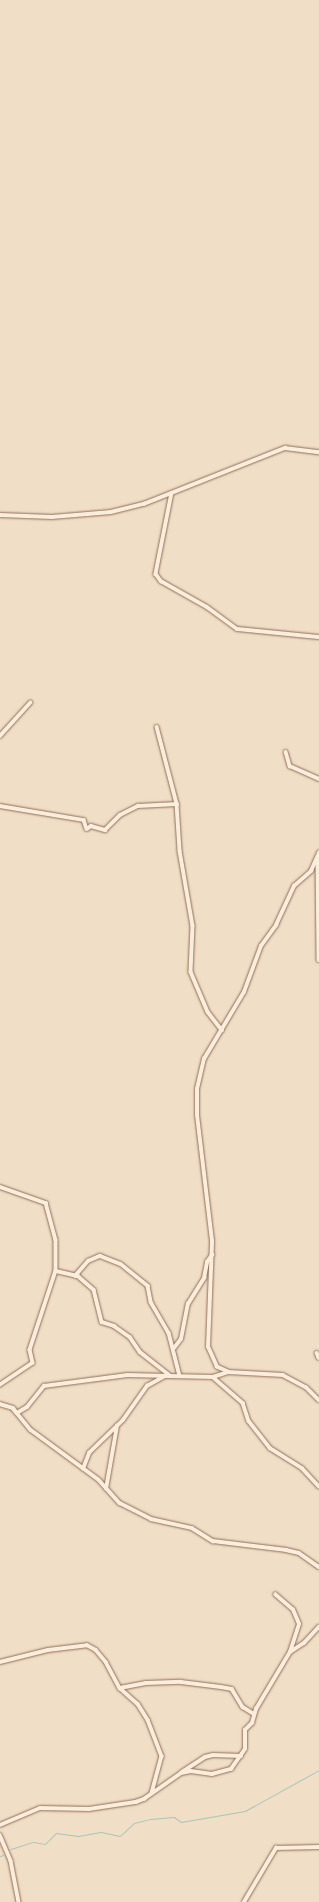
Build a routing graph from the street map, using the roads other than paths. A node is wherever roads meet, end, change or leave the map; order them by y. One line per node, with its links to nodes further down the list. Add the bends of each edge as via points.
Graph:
1 (319, 452): 2 (street, via 285,448)
2 (172, 493): 3 (street, via 144,504 111,512 52,517); 4 (street, via 156,574 161,581 207,607 236,629)
3 (0, 515)
4 (319, 637)
5 (30, 703): 7 (street)
6 (157, 727): 10 (street)
7 (0, 736)
8 (286, 752): 9 (street, via 290,766)
9 (319, 779)
10 (177, 804): 11 (street, via 138,806 120,816 105,830 91,826 87,829 84,820); 14 (street, via 180,851 193,926 192,972 208,1012)
11 (0, 806)
12 (319, 855): 13 (street); 14 (street, via 311,871 294,886 276,925 261,946 244,992)
13 (319, 960)
14 (222, 1030): 16 (street, via 204,1059 197,1089 197,1115 208,1194)
15 (0, 1187): 17 (street, via 46,1203 56,1240)
16 (212, 1254): 19 (street, via 207,1262 204,1278 188,1304 181,1339); 22 (street, via 208,1347 217,1367)
17 (56, 1271): 18 (street); 27 (street, via 30,1350 33,1363)
18 (75, 1276): 19 (street, via 88,1261 100,1256 121,1264 148,1286 151,1302 169,1333); 24 (street, via 94,1290 102,1322 114,1326 130,1337 140,1352)
19 (174, 1348): 25 (street)
20 (317, 1353): 21 (street)
21 (319, 1358)
22 (228, 1372): 26 (street); 28 (street, via 283,1375 306,1387)
23 (166, 1376): 24 (street); 30 (street, via 127,1375 44,1386 26,1407 17,1412); 31 (street, via 146,1386 130,1411)
24 (171, 1376): 25 (street)
25 (180, 1376): 26 (street)
26 (213, 1377): 33 (street, via 243,1403 249,1421 270,1448 302,1468)
27 (0, 1385)
28 (319, 1400)
29 (0, 1404): 30 (street)
30 (13, 1408): 32 (street, via 31,1430 55,1445)
31 (117, 1423): 32 (street, via 89,1453); 34 (street)
32 (82, 1469): 34 (street)
33 (319, 1486)
34 (106, 1489): 35 (street, via 120,1504 151,1519 192,1528 213,1541 299,1553)
35 (319, 1567)
36 (276, 1595): 38 (street, via 293,1610 299,1624)
37 (319, 1627): 38 (street, via 304,1643)
38 (290, 1652): 41 (street)
39 (0, 1662): 40 (street, via 48,1650 87,1645 96,1650 106,1662)
40 (120, 1688): 41 (street, via 146,1683 181,1682 232,1689 243,1707); 44 (street, via 138,1704 148,1720 162,1756)
41 (254, 1714): 42 (street, via 252,1723 245,1730 246,1739)
42 (241, 1756): 43 (street, via 209,1756); 43 (street, via 231,1769 221,1773)
43 (181, 1773): 44 (street)
44 (152, 1793): 45 (street, via 136,1802 90,1809 40,1808)
45 (0, 1825)
46 (0, 1835): 47 (street)
47 (1, 1844): 49 (street, via 10,1861)
48 (319, 1847): 50 (street, via 276,1848)
49 (19, 1902)
50 (244, 1902)

